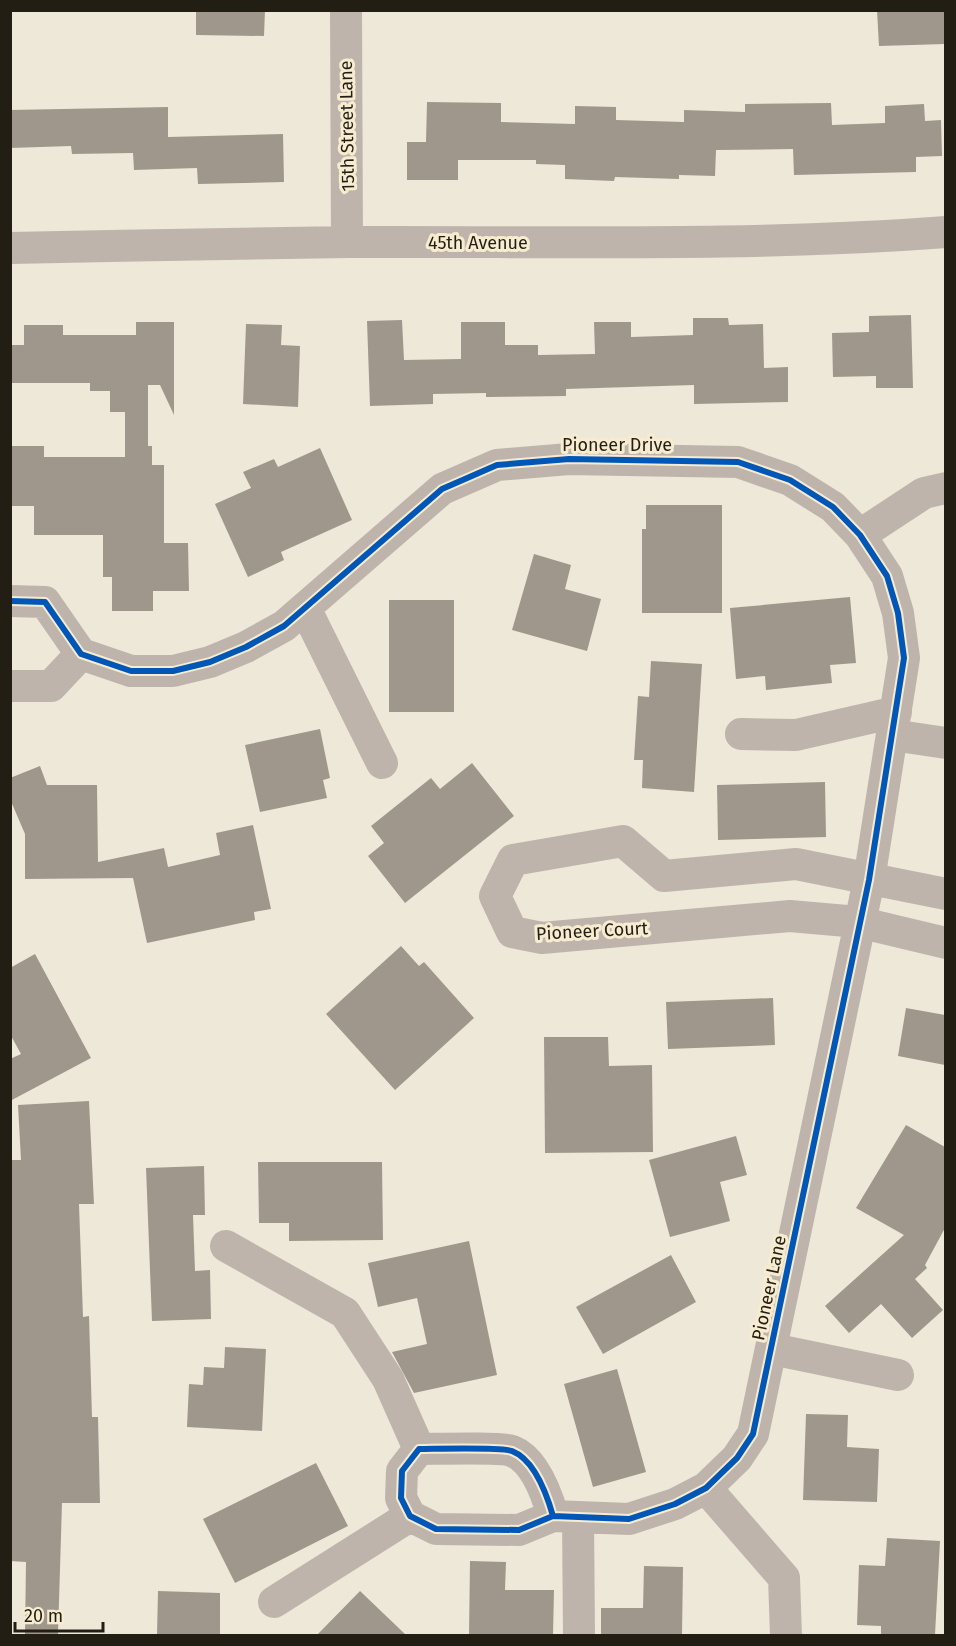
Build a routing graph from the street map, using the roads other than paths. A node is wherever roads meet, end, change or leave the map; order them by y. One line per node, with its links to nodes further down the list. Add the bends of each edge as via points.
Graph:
1 (346, 10): 3 (street, 15th Street Lane)
2 (945, 232): 3 (street, 45th Avenue, via 866,238 616,243)
3 (347, 242): 4 (street, 45th Avenue)
4 (10, 248)
5 (945, 488): 6 (street, via 924,493)
6 (860, 536): 8 (street, Pioneer Drive, via 833,507 790,480 738,462 569,459 497,465 442,489); 11 (street, Pioneer Drive, via 887,576 898,614 904,658)
7 (10, 601): 9 (street, via 45,602)
8 (305, 608): 9 (street, Pioneer Drive, via 284,626 246,647 210,662 173,670 131,671); 14 (street)
9 (81, 654): 10 (street, via 51,686)
10 (10, 686)
11 (894, 724): 12 (street, via 796,735); 13 (street); 16 (street, Pioneer Drive)
12 (741, 734)
13 (945, 743)
14 (382, 764)
15 (664, 876): 16 (street, via 796,864); 19 (street, Pioneer Court); 19 (street, Pioneer Court, via 623,841 513,860 495,896 512,932 542,938)
16 (869, 880): 17 (street); 18 (street, Pioneer Drive)
17 (945, 894)
18 (858, 922): 19 (street, Pioneer Court, via 790,916); 20 (street, Pioneer Court); 22 (street, Pioneer Lane)
19 (667, 927)
20 (945, 943)
21 (226, 1245): 24 (street, via 345,1313 388,1379)
22 (772, 1349): 23 (street); 25 (street, Pioneer Lane, via 753,1434 737,1458)
23 (898, 1375)
24 (419, 1449): 26 (street, via 402,1471 401,1498); 27 (street, via 512,1451 528,1465)
25 (706, 1488): 27 (street, Pioneer Lane, via 675,1504 628,1519); 30 (street, via 784,1578)
26 (410, 1516): 27 (street, Pioneer Lane, via 436,1529 519,1530); 28 (street)
27 (566, 1516): 29 (street)
28 (274, 1602)
29 (579, 1635)
30 (786, 1635)

